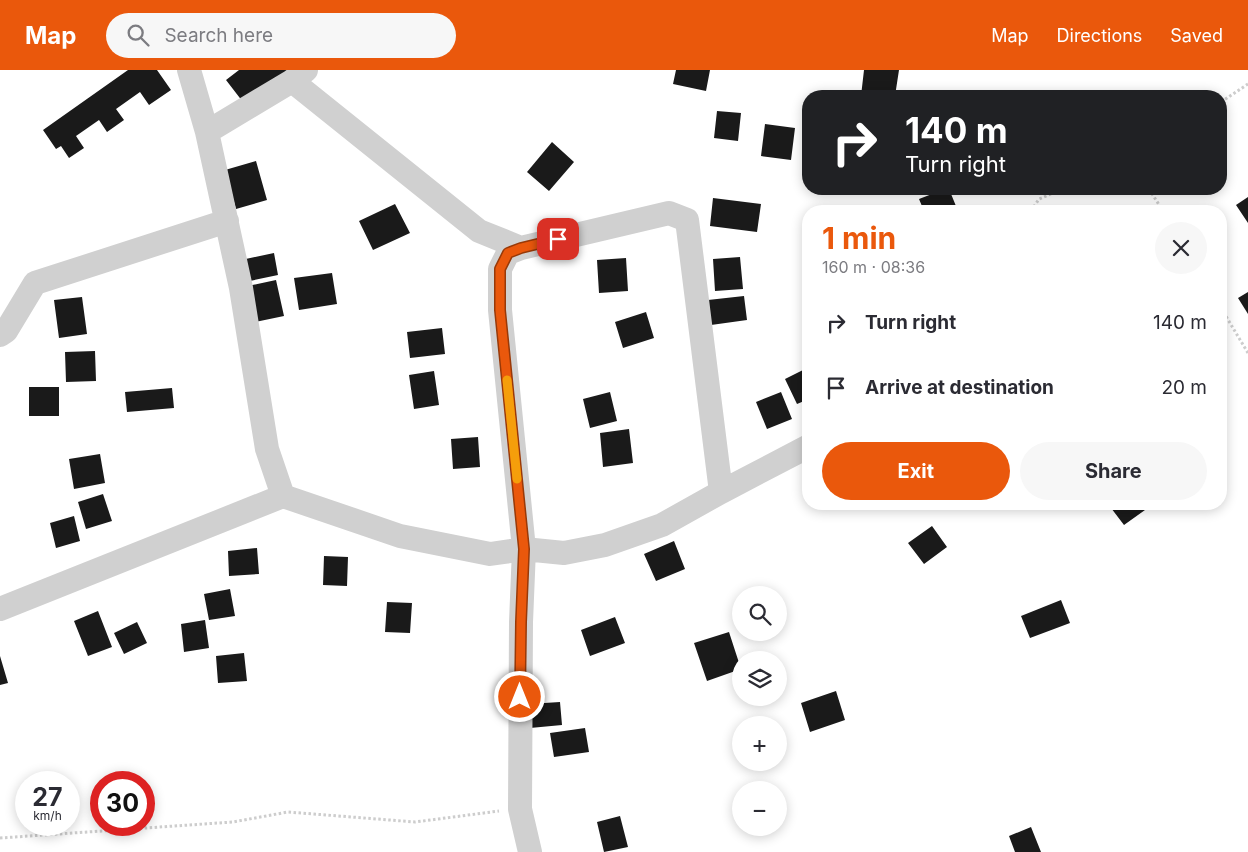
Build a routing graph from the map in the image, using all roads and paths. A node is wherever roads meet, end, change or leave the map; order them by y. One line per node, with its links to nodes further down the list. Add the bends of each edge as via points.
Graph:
1 (189, 70): 5 (street)
2 (299, 75): 5 (street); 9 (street, via 479,231)
3 (1248, 84): 4 (path)
4 (1227, 98)
5 (207, 132): 8 (street)
6 (1048, 195): 7 (path)
7 (1035, 205)
8 (227, 221): 11 (street, via 35,283 6,331); 15 (street, via 267,449)
9 (521, 248): 14 (street, via 669,213 687,220); 16 (street, via 508,253 500,269 500,302)
10 (1227, 318): 12 (path)
11 (0, 335)
12 (1248, 353)
13 (802, 450): 14 (street)
14 (721, 492): 16 (street, via 662,525 605,545 564,553)
15 (283, 496): 16 (street, via 400,536 490,554); 17 (street)
16 (524, 549): 18 (street)
17 (0, 608)
18 (520, 809): 19 (path, via 415,822 288,812 232,822); 20 (street)
19 (0, 838)
20 (530, 852)

